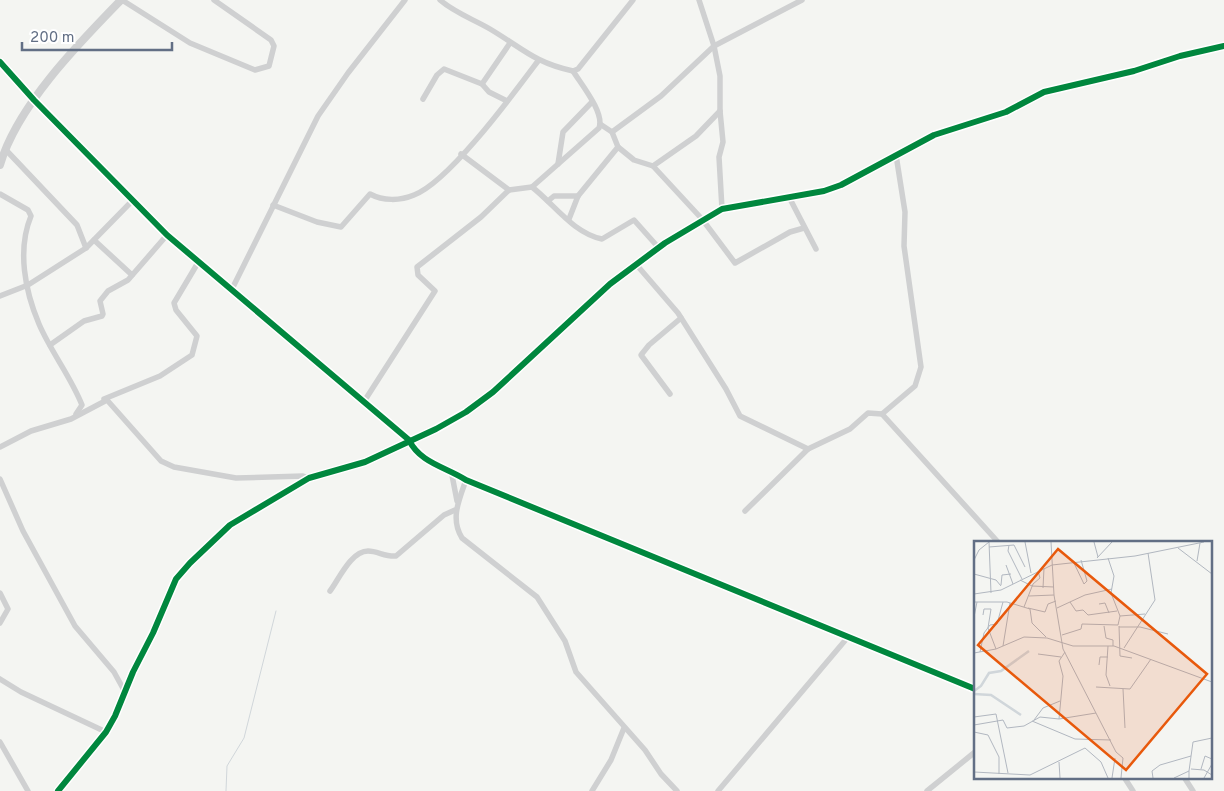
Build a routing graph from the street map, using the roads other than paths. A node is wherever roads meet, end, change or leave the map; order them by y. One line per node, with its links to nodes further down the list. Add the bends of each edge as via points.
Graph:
1 (121, 0): 2 (street, via 190,43 255,70 269,66 274,46 271,40); 16 (street)
2 (214, 0)
3 (405, 0): 36 (street, via 318,116)
4 (440, 0): 8 (street)
5 (633, 0): 13 (street, via 578,69)
6 (699, 0): 9 (street)
7 (802, 0): 9 (street)
8 (510, 43): 11 (street); 14 (street)
9 (714, 46): 19 (street, via 720,76); 21 (street, via 661,96)
10 (1224, 46): 25 (street, via 1111,76 1059,86 1006,112 934,136)
11 (538, 61): 13 (street); 17 (street)
12 (0, 62): 16 (street)
13 (573, 71): 18 (street)
14 (482, 84): 15 (street, via 444,69); 17 (street, via 489,92)
15 (423, 98)
16 (34, 100): 23 (street); 34 (street)
17 (507, 101): 24 (street)
18 (592, 102): 20 (street, via 599,112); 26 (street, via 564,132)
19 (720, 111): 28 (street, via 696,136); 37 (street)
20 (600, 124): 21 (street); 26 (street)
21 (612, 132): 22 (street)
22 (618, 147): 28 (street, via 634,160); 32 (street)
23 (6, 150): 27 (street); 44 (street, via 76,225)
24 (461, 154): 30 (street); 36 (street, via 414,196 382,200 370,194 341,227 317,222)
25 (896, 156): 33 (street, via 841,185); 57 (street, via 905,212 904,246 921,367 915,386)
26 (558, 164): 29 (street)
27 (0, 165)
28 (653, 166): 39 (street)
29 (532, 187): 30 (street); 35 (street)
30 (509, 190): 55 (street, via 418,268 418,275 435,291)
31 (0, 194): 49 (street, via 28,210 32,216 24,258)
32 (578, 196): 35 (street, via 554,196); 38 (street)
33 (789, 197): 37 (street); 40 (street)
34 (133, 200): 41 (street); 42 (street)
35 (548, 201): 38 (street)
36 (273, 205): 50 (street)
37 (722, 209): 39 (street)
38 (569, 219): 43 (street, via 592,237 602,239 634,220)
39 (702, 219): 40 (street, via 735,263 790,232); 43 (street)
40 (804, 228): 45 (street)
41 (167, 235): 46 (street); 48 (street)
42 (94, 240): 44 (street); 48 (street)
43 (658, 247): 47 (street)
44 (86, 248): 49 (street)
45 (816, 249)
46 (199, 261): 50 (street); 56 (street, via 174,303 197,336 192,355 160,376)
47 (635, 263): 52 (street); 59 (street, via 492,392 466,412)
48 (132, 275): 53 (street, via 102,296 102,316 84,322)
49 (28, 285): 51 (street); 53 (street, via 38,323)
50 (232, 289): 55 (street)
51 (0, 296)
52 (680, 318): 54 (street, via 641,354); 61 (street, via 740,416)
53 (50, 345): 56 (street, via 79,398)
54 (670, 394)
55 (365, 400): 59 (street)
56 (81, 409): 58 (street)
57 (882, 414): 61 (street, via 868,413 850,428); 69 (street)
58 (71, 419): 60 (street, via 31,431); 63 (street, via 108,400 161,460 174,467 236,478)
59 (410, 440): 62 (street, via 413,447 432,464); 63 (street, via 365,462)
60 (0, 447)
61 (808, 449): 68 (street)
62 (451, 470): 65 (street); 66 (street)
63 (308, 478): 76 (street, via 230,525 190,562 176,579)
64 (0, 479): 76 (street, via 23,531 75,626 114,672)
65 (466, 480): 66 (street); 73 (street)
66 (457, 503): 67 (street)
67 (455, 510): 70 (street, via 444,515 396,556 370,551 355,557); 77 (street, via 457,530 462,538 537,597 564,641 576,672)
68 (745, 511)
69 (997, 541)
70 (330, 591)
71 (0, 593): 72 (street, via 8,609)
72 (0, 623)
73 (848, 637): 75 (street); 87 (street)
74 (0, 679): 78 (street)
75 (974, 689)
76 (125, 692): 78 (street)
77 (624, 728): 85 (street, via 611,760); 86 (street)
78 (106, 732): 84 (street)
79 (0, 742): 83 (street)
80 (974, 753): 88 (street)
81 (1125, 778): 89 (street)
82 (1185, 778): 90 (street)
83 (28, 791)
84 (58, 791)
85 (592, 791)
86 (677, 791)
87 (718, 791)
88 (927, 791)
89 (1133, 791)
90 (1193, 791)

